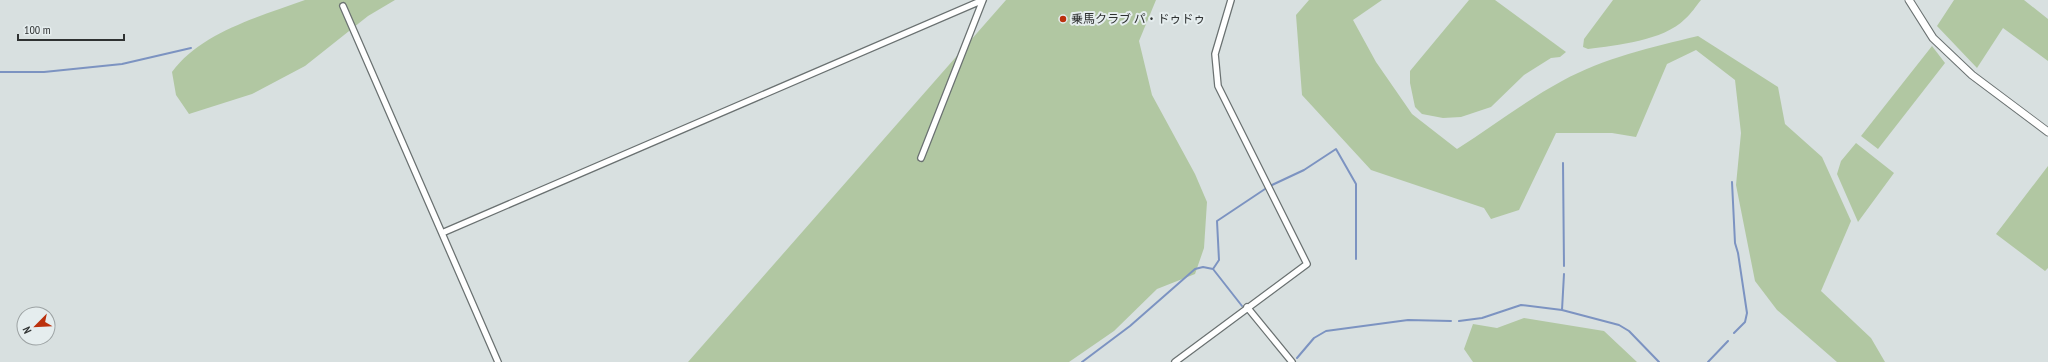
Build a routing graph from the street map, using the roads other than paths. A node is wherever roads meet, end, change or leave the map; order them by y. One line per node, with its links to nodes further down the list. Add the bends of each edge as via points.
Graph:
1 (1231, 0): 7 (street, via 1215,54 1218,86 1307,264)
2 (1909, 0): 4 (street, via 1933,38 1972,76)
3 (343, 6): 6 (street)
4 (2048, 132)
5 (921, 158): 6 (street, via 983,0)
6 (442, 233): 8 (street)
7 (1247, 307): 9 (street); 10 (street)
8 (498, 362)
9 (1175, 362)
10 (1292, 362)

